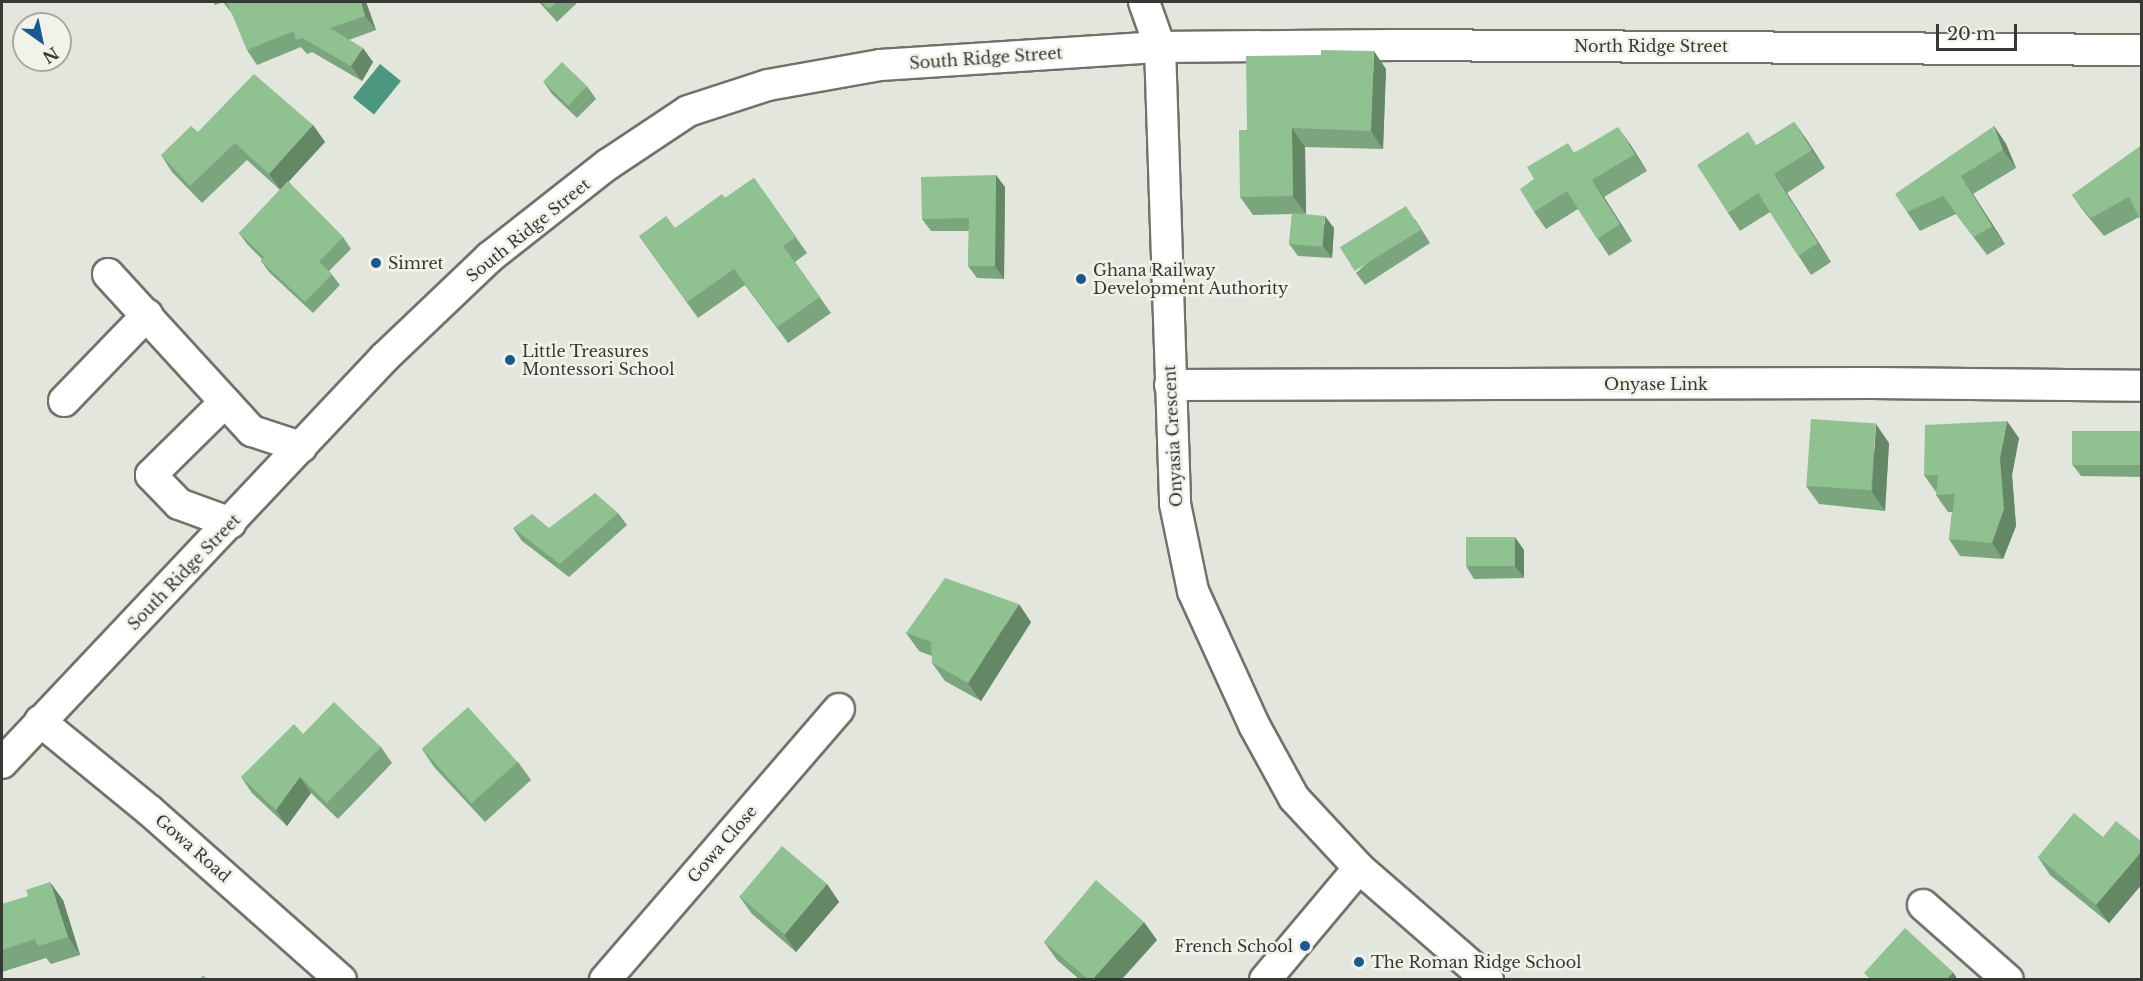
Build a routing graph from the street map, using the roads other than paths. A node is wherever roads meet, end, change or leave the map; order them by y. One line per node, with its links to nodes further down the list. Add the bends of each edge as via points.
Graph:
1 (1144, 2): 2 (street, Onyasia Crescent)
2 (1160, 47): 3 (street, North Ridge Street); 6 (street, Onyasia Crescent); 10 (street, South Ridge Street, via 880,65 768,84 688,111 607,165 490,256 385,357)
3 (2142, 50)
4 (108, 274): 5 (street)
5 (147, 315): 8 (street); 9 (street)
6 (1170, 385): 7 (street, Onyase Link); 15 (street, Onyasia Crescent, via 1175,504 1193,591 1249,716 1294,798)
7 (2142, 386)
8 (64, 401)
9 (225, 402): 10 (street, via 252,431); 11 (street, via 151,475 179,504)
10 (301, 447): 11 (street, South Ridge Street)
11 (231, 523): 13 (street, South Ridge Street)
12 (840, 709): 18 (street, Gowa Close)
13 (40, 722): 14 (street, South Ridge Street); 17 (street, Gowa Road, via 150,811)
14 (6, 750)
15 (1359, 868): 19 (street); 20 (street, Onyasia Crescent)
16 (1923, 905): 21 (street)
17 (341, 980)
18 (605, 980)
19 (1265, 980)
20 (1488, 980)
21 (2008, 980)

